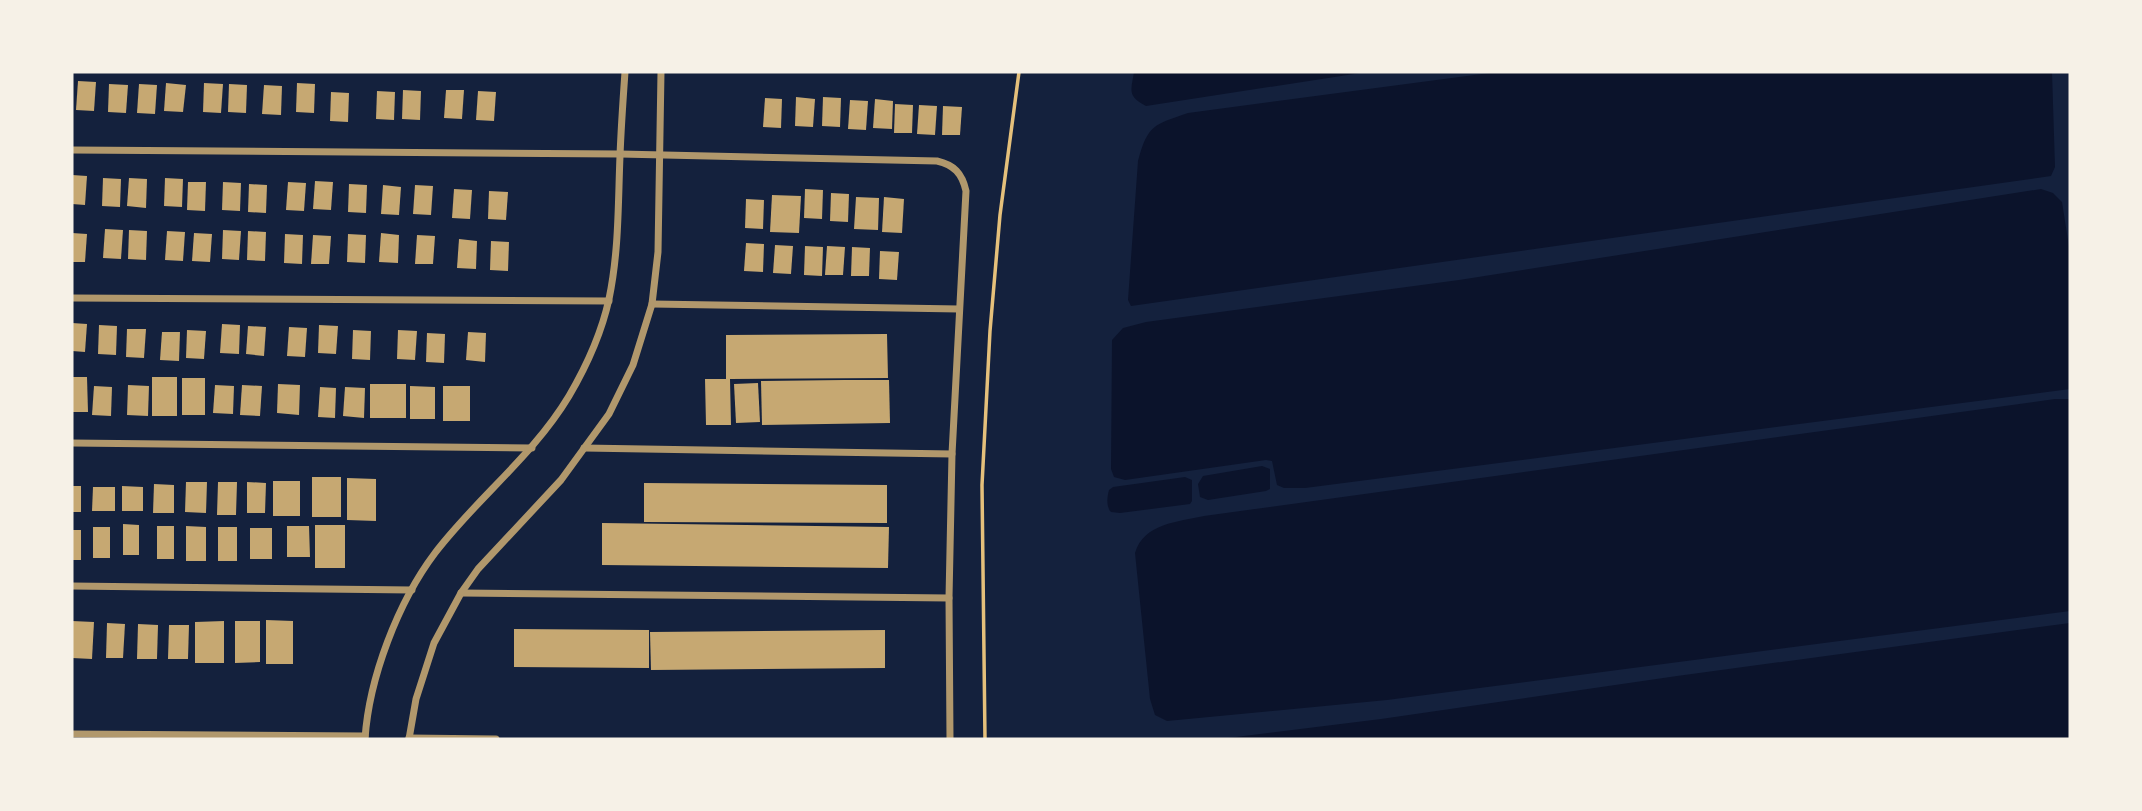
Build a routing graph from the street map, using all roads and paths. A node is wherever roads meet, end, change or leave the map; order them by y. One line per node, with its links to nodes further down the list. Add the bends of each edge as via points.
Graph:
1 (625, 72): 5 (street)
2 (661, 72): 6 (street)
3 (1018, 72): 24 (path, via 988,359 982,485)
4 (72, 150): 5 (street)
5 (620, 154): 6 (street); 8 (street, via 617,252)
6 (659, 155): 9 (street, via 658,252); 10 (street, via 937,161 955,167 966,191)
7 (72, 298): 8 (street)
8 (609, 301): 12 (street, via 569,396)
9 (652, 304): 10 (street); 13 (street, via 633,365 609,415)
10 (959, 309): 14 (street)
11 (72, 443): 12 (street)
12 (532, 448): 16 (street, via 435,553)
13 (584, 448): 14 (street); 17 (street)
14 (952, 454): 18 (street)
15 (72, 586): 16 (street)
16 (412, 590): 20 (street, via 392,631 372,693)
17 (461, 593): 18 (street); 21 (street, via 434,643)
18 (949, 598): 23 (street)
19 (72, 734): 20 (street)
20 (365, 738)
21 (409, 739): 22 (street)
22 (496, 739)
23 (950, 739)
24 (985, 739)

